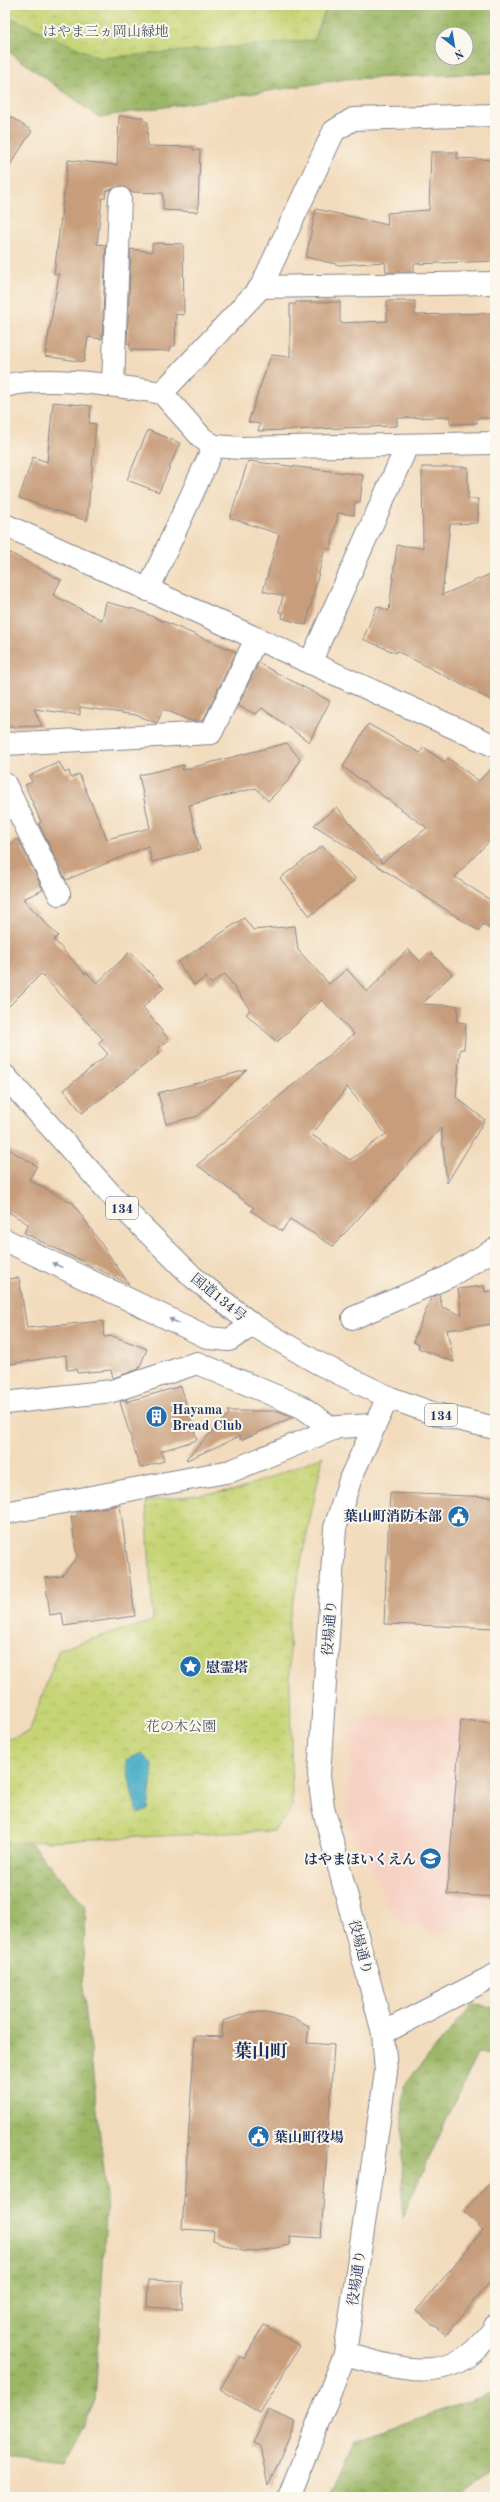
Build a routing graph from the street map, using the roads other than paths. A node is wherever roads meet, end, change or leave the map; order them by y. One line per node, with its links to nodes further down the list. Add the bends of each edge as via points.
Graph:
1 (495, 114): 4 (main road, via 354,119 334,131)
2 (120, 198): 5 (main road)
3 (495, 283): 4 (main road)
4 (261, 287): 7 (main road)
5 (113, 385): 6 (main road, via 34,381); 7 (main road)
6 (5, 386)
7 (162, 393): 9 (main road, via 202,438)
8 (495, 443): 10 (main road)
9 (214, 446): 10 (main road); 12 (main road)
10 (407, 446): 14 (main road)
11 (5, 525): 12 (main road)
12 (148, 590): 13 (main road)
13 (256, 639): 14 (main road); 15 (main road, via 211,733)
14 (310, 663): 16 (main road)
15 (5, 744)
16 (495, 746)
17 (5, 784): 18 (main road)
18 (58, 894)
19 (5, 1076): 23 (main road, 国道134号 / 134, via 125,1210 194,1278)
20 (5, 1240): 23 (main road, one-way to 20, via 229,1340 209,1338)
21 (495, 1249): 22 (main road, via 448,1277)
22 (353, 1318)
23 (253, 1325): 24 (main road, 国道134号 / 134, via 316,1362)
24 (388, 1396): 26 (main road, 役場通り); 27 (main road, 国道134号 / 134, via 432,1413)
25 (5, 1403): 28 (main road, via 112,1391 197,1363 302,1406)
26 (374, 1425): 28 (main road); 31 (main road, 役場通り, via 351,1477 335,1528 319,1775 323,1807)
27 (495, 1428)
28 (333, 1429): 29 (main road, via 231,1471)
29 (5, 1513)
30 (495, 1975): 31 (main road)
31 (383, 2033): 33 (main road, 役場通り, via 386,2072)
32 (495, 2326): 33 (main road, via 467,2358 435,2370 398,2368)
33 (345, 2354): 34 (main road, 役場通り)
34 (289, 2497)

